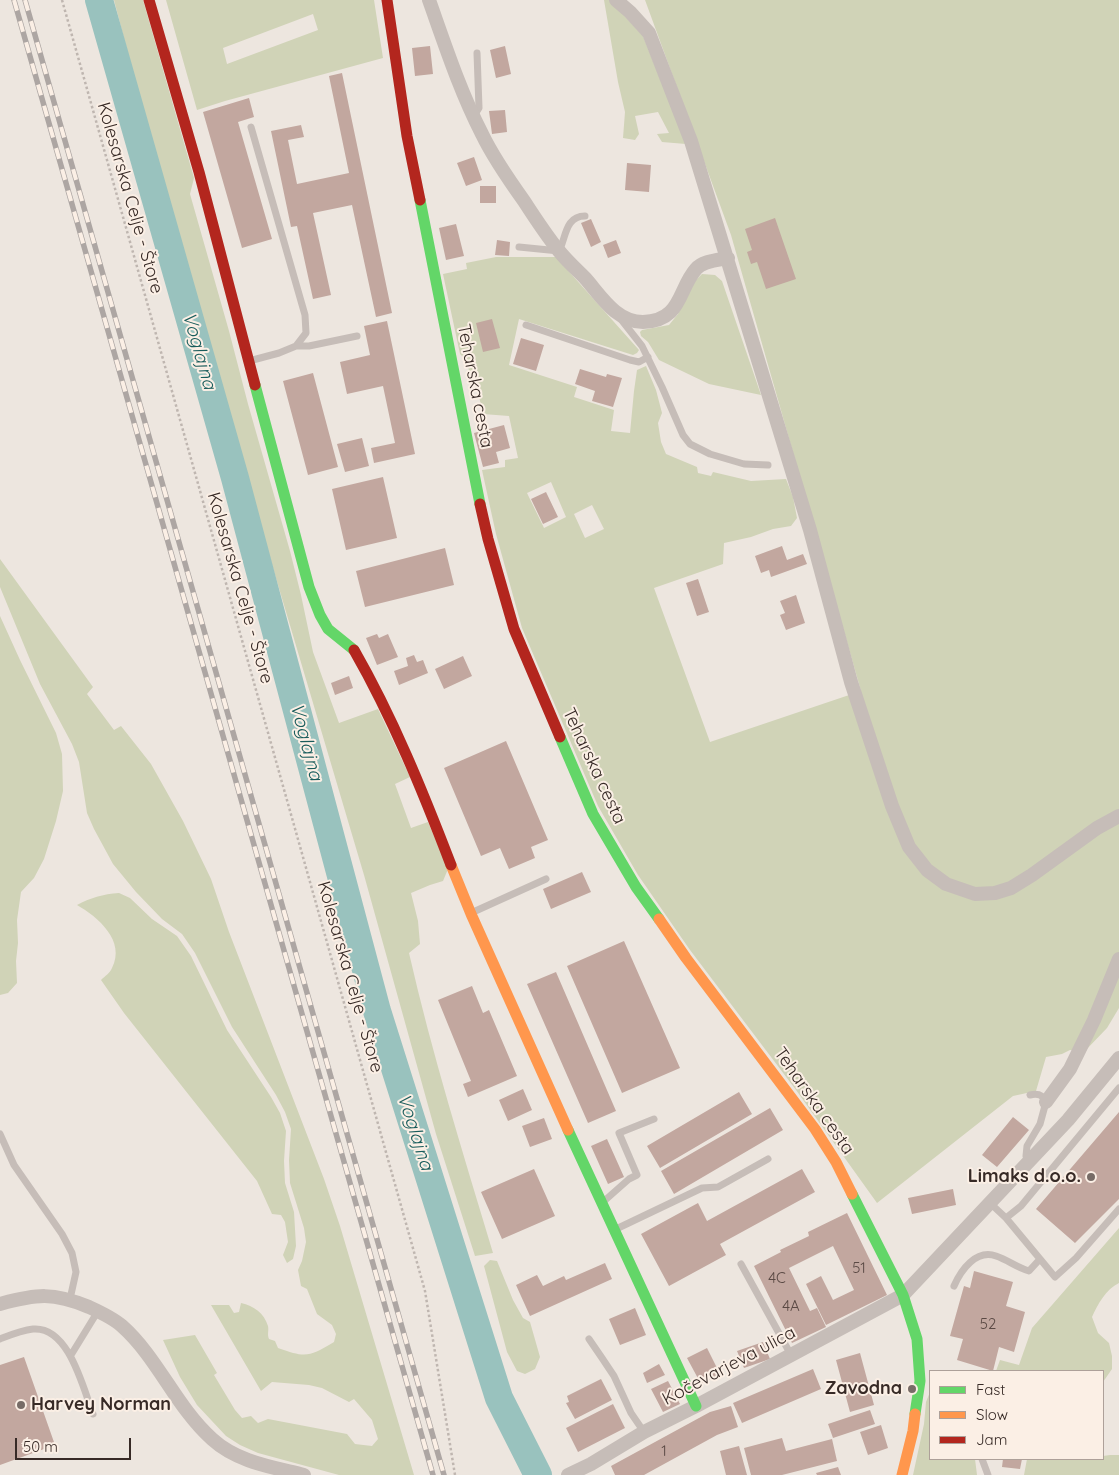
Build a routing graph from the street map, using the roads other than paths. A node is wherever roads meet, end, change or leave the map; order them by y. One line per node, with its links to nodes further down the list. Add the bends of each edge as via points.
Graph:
1 (149, 0): 17 (street, via 199,172)
2 (387, 0): 39 (street, Teharska cesta, via 406,136 478,497 514,629 593,814 641,895 815,1129 836,1162)
3 (429, 0): 6 (street)
4 (616, 0): 11 (street, via 649,33 691,141)
5 (477, 53): 6 (lane, via 479,108)
6 (474, 116): 10 (street, via 506,176)
7 (251, 127): 15 (lane, via 305,314 306,333)
8 (584, 216): 10 (lane, via 574,218 568,225)
9 (519, 247): 10 (lane)
10 (559, 251): 12 (street)
11 (728, 258): 12 (street, via 697,268 680,300 670,312 654,321 629,320); 19 (street, via 810,530 851,682 892,806 910,847 927,870 946,884 974,894 995,893 1011,888 1032,875)
12 (615, 312): 16 (lane)
13 (526, 325): 16 (lane, via 630,360 639,362)
14 (357, 336): 15 (lane)
15 (296, 346): 17 (lane)
16 (648, 357): 18 (lane, via 690,444 744,464)
17 (248, 361): 21 (street, via 309,587 320,615 328,629 354,650 369,676 417,778)
18 (768, 465)
19 (1119, 816)
20 (546, 879): 21 (lane)
21 (471, 914): 32 (street)
22 (1119, 959): 26 (street, via 1070,1069)
23 (1119, 1058): 30 (street, Kočevarjeva ulica)
24 (1119, 1088): 34 (lane, via 1021,1206)
25 (1030, 1095): 26 (lane, via 1042,1095)
26 (1046, 1102): 30 (lane, via 1040,1124 1027,1146)
27 (654, 1119): 32 (lane, via 619,1133 637,1175 628,1179)
28 (0, 1134): 40 (lane, via 14,1165 72,1253 76,1272)
29 (768, 1159): 35 (lane, via 718,1187 702,1188)
30 (1028, 1163): 31 (street, Kočevarjeva ulica)
31 (990, 1203): 34 (lane); 39 (street, Kočevarjeva ulica)
32 (601, 1204): 35 (street)
33 (1119, 1210): 36 (lane, via 1056,1277)
34 (1006, 1218): 36 (lane)
35 (614, 1230): 48 (street)
36 (1040, 1258): 38 (lane, via 1029,1271 994,1255 982,1255 970,1262)
37 (741, 1264): 45 (lane)
38 (954, 1286)
39 (903, 1295): 45 (street, Kočevarjeva ulica); 47 (street, Teharska cesta, via 917,1339)
40 (70, 1299): 41 (street, via 51,1296 22,1298); 42 (street)
41 (0, 1304)
42 (98, 1311): 46 (lane); 54 (street, via 121,1325 138,1343 192,1417 213,1440 235,1455)
43 (0, 1339): 46 (lane, via 34,1329 44,1330 63,1343)
44 (589, 1340): 50 (lane, via 614,1376)
45 (791, 1354): 48 (street, Kočevarjeva ulica)
46 (71, 1355): 49 (lane)
47 (925, 1380): 55 (street, Teharska cesta)
48 (696, 1406): 50 (street, Kočevarjeva ulica)
49 (93, 1414)
50 (644, 1432): 52 (street, Kočevarjeva ulica)
51 (982, 1460): 56 (lane)
52 (594, 1470): 53 (street, Kočevarjeva ulica)
53 (570, 1474)
54 (304, 1475)
55 (902, 1475)
56 (988, 1475)

